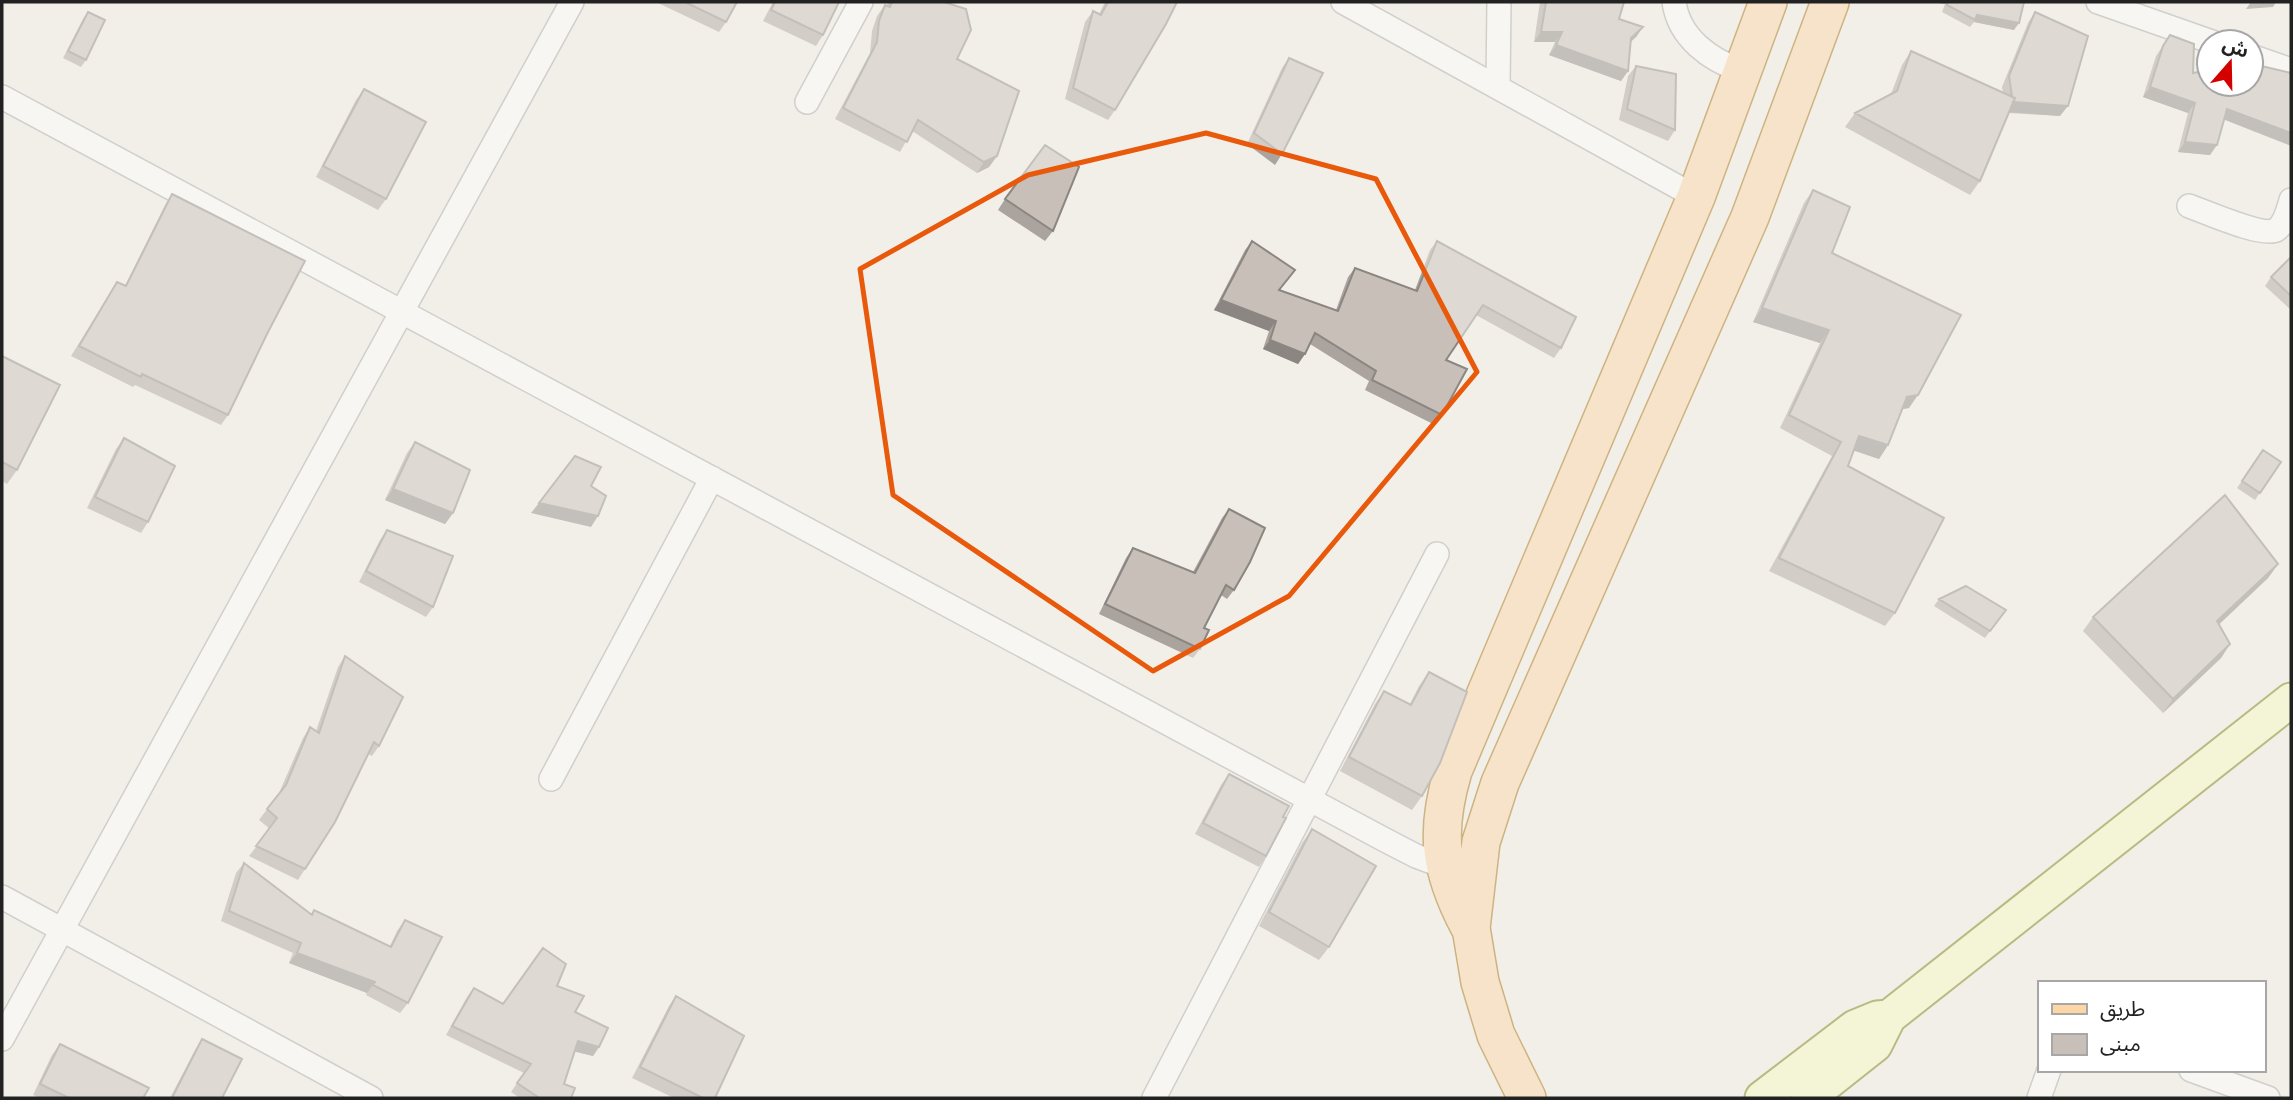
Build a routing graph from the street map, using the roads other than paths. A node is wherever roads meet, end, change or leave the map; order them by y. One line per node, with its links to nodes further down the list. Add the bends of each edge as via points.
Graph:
1 (572, 2): 19 (street)
2 (861, 2): 15 (street)
3 (1343, 2): 13 (street)
4 (1499, 2): 13 (street)
5 (1674, 2): 12 (street, via 1685,30 1700,49)
6 (1768, 2): 12 (main road)
7 (1830, 2): 25 (main road, via 1750,217 1500,783 1481,842)
8 (2098, 2): 9 (street)
9 (2195, 36)
10 (2265, 61): 11 (street)
11 (2291, 70)
12 (1742, 71): 16 (main road)
13 (1498, 87): 16 (street)
14 (2, 97): 19 (street)
15 (807, 102)
16 (1696, 197): 25 (main road, via 1453,771 1443,815)
17 (2291, 200): 18 (street, via 2286,218 2276,230 2263,232)
18 (2189, 206)
19 (402, 312): 20 (street); 27 (street)
20 (712, 478): 23 (street); 24 (street)
21 (1437, 554): 24 (street)
22 (2291, 699): 28 (street)
23 (551, 779)
24 (1309, 799): 25 (street, via 1406,851); 33 (street)
25 (1460, 872): 34 (main road, via 1454,897 1471,928 1480,982 1496,1035)
26 (2, 897): 27 (street)
27 (62, 930): 29 (street); 32 (street)
28 (1889, 1017): 35 (street, via 1855,1027); 36 (street, via 1875,1045)
29 (2, 1040)
30 (2048, 1072): 37 (street)
31 (2196, 1072): 38 (street)
32 (371, 1098)
33 (1154, 1098)
34 (1527, 1098)
35 (1762, 1098)
36 (1808, 1098)
37 (2039, 1098)
38 (2268, 1098)

